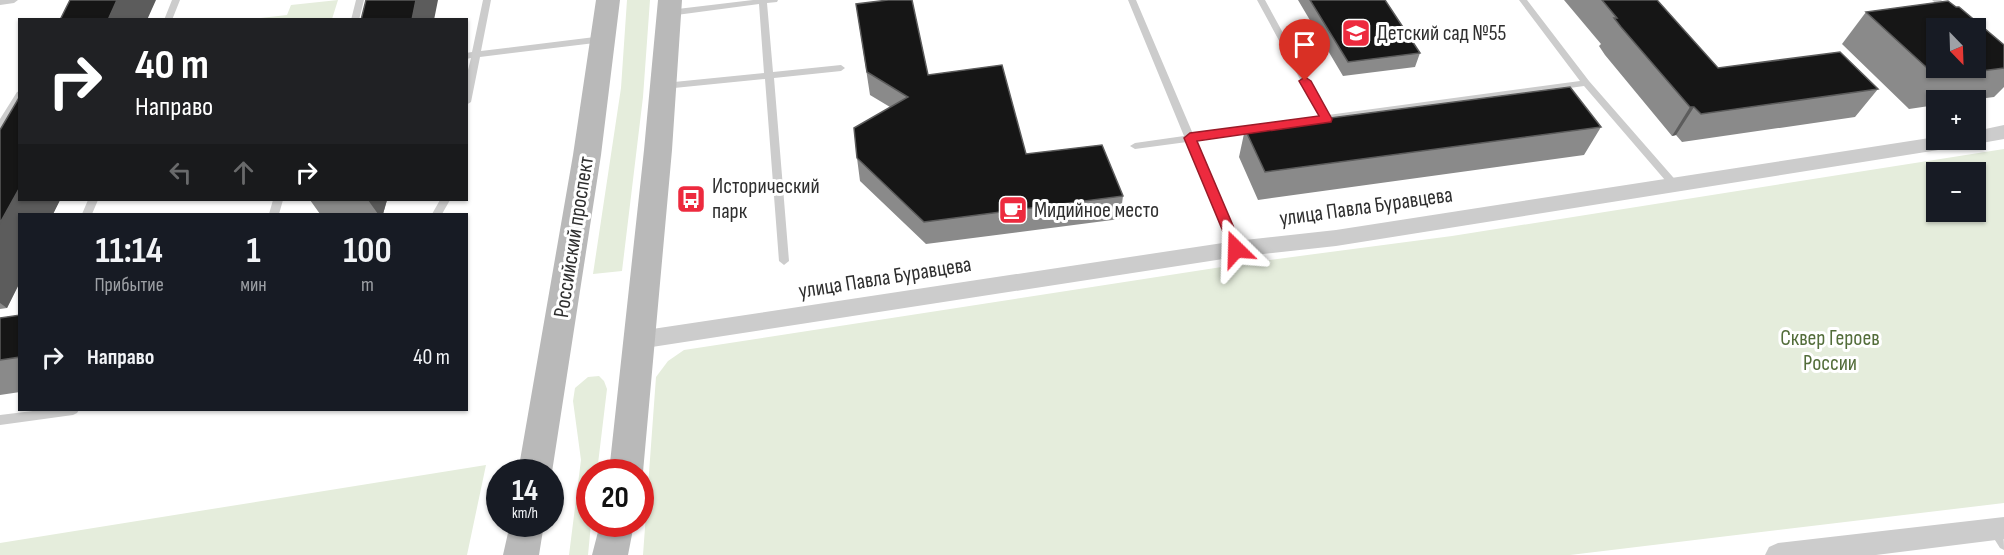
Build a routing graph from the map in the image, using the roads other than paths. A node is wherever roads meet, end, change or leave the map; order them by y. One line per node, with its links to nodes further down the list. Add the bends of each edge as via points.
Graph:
1 (14, 0): 11 (lane)
2 (176, 0): 14 (lane)
3 (360, 0): 15 (lane)
4 (487, 0): 18 (lane)
5 (608, 0): 17 (main road, Российский проспект)
6 (774, 0): 12 (lane)
7 (1132, 0): 34 (lane)
8 (1261, 0): 28 (lane)
9 (1523, 0): 22 (lane)
10 (1936, 0): 16 (lane)
11 (0, 2)
12 (762, 2): 13 (lane); 21 (lane)
13 (669, 6): 23 (main road)
14 (169, 18)
15 (356, 18)
16 (1958, 18)
17 (603, 39): 18 (lane); 43 (main road, Российский проспект)
18 (477, 55): 19 (lane); 24 (lane)
19 (468, 56)
20 (841, 68): 21 (lane)
21 (769, 74): 23 (lane); 39 (lane)
22 (1586, 83): 28 (lane); 37 (lane)
23 (664, 86): 40 (main road)
24 (468, 93)
25 (18, 96): 27 (lane)
26 (18, 112): 27 (lane)
27 (7, 114): 31 (lane)
28 (1326, 119): 29 (lane)
29 (1292, 123)
30 (1269, 126): 34 (lane)
31 (0, 127)
32 (2004, 132): 33 (street)
33 (1986, 135)
34 (1190, 138): 36 (lane); 38 (lane)
35 (1926, 145): 37 (street, улица Павла Буравцева)
36 (1135, 146)
37 (1674, 184): 38 (street, улица Павла Буравцева, via 1336,238)
38 (1236, 249): 40 (street, улица Павла Буравцева)
39 (784, 261)
40 (639, 340): 44 (main road)
41 (66, 411): 42 (lane)
42 (0, 420)
43 (537, 459)
44 (627, 459)
45 (2000, 533): 50 (street)
46 (524, 537): 48 (main road)
47 (614, 537): 49 (main road)
48 (521, 555)
49 (610, 555)
50 (1778, 555)

